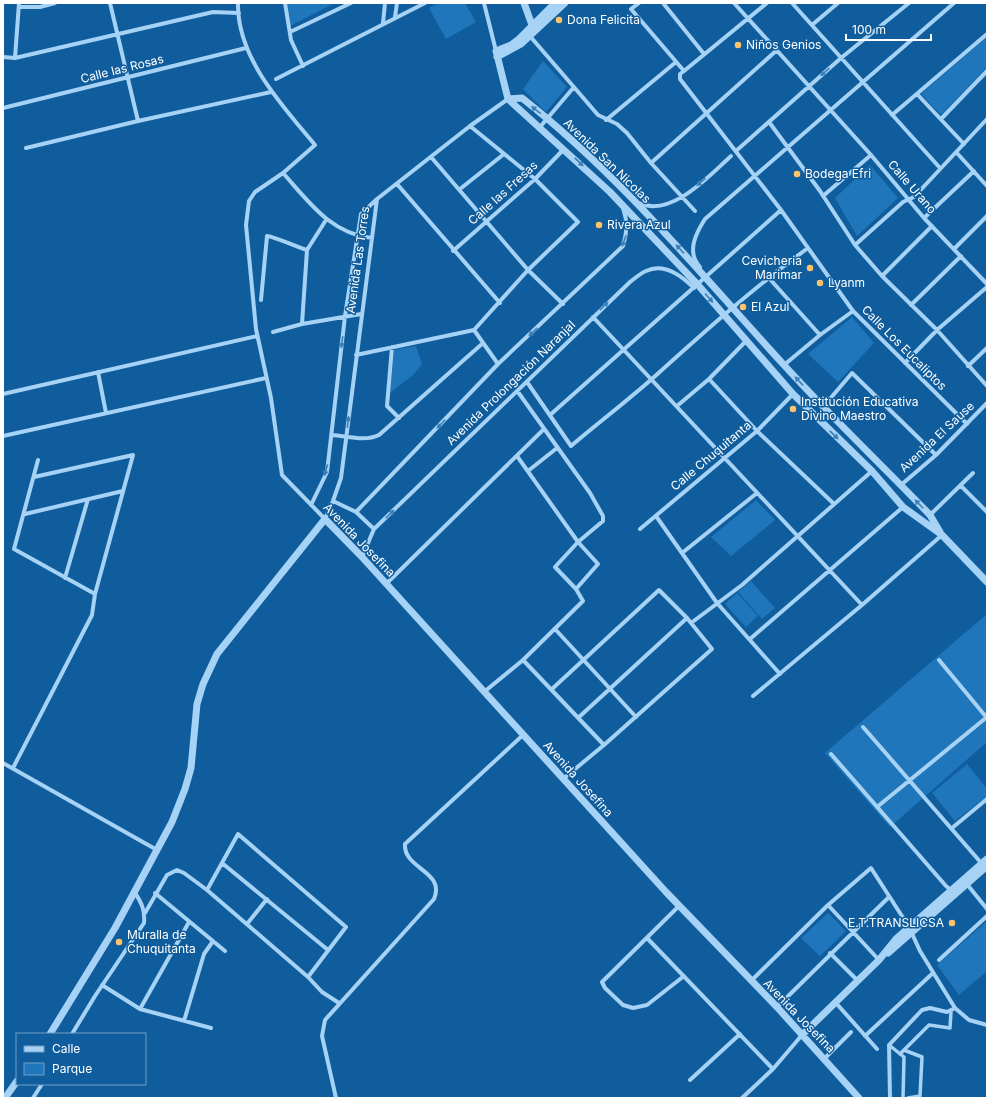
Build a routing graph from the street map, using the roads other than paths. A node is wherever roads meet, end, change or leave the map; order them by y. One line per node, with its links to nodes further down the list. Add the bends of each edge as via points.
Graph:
1 (55, 3): 21 (street, via 40,7)
2 (110, 3): 29 (street)
3 (238, 3): 22 (street)
4 (285, 3): 28 (street)
5 (351, 3): 28 (street)
6 (385, 3): 25 (street)
7 (397, 3): 23 (street)
8 (425, 3): 23 (street)
9 (484, 3): 34 (street)
10 (524, 3): 26 (street)
11 (555, 3): 26 (street)
12 (565, 3): 30 (street)
13 (639, 3): 39 (street, via 631,9)
14 (663, 3): 35 (street)
15 (734, 3): 24 (street, Calle Urano)
16 (767, 3): 24 (street)
17 (792, 3): 27 (street)
18 (838, 3): 27 (street)
19 (909, 3): 38 (street)
20 (954, 3): 45 (street)
21 (19, 5): 37 (street)
22 (239, 13): 29 (street, via 213,12); 32 (street)
23 (395, 17): 25 (street)
24 (748, 18): 33 (street, Calle Urano); 35 (street)
25 (383, 23): 40 (street)
26 (532, 25): 30 (street)
27 (812, 25): 38 (street)
28 (290, 32): 40 (street)
29 (118, 34): 37 (street); 43 (street)
30 (528, 34): 34 (street); 47 (street)
31 (987, 34): 49 (street)
32 (246, 48): 43 (street, Calle las Rosas); 48 (street)
33 (777, 50): 46 (street, Calle Urano); 53 (street)
34 (496, 54): 50 (street)
35 (704, 54): 42 (street)
36 (3, 57): 37 (street)
37 (15, 58)
38 (841, 58): 45 (street); 46 (street, one-way to 46)
39 (676, 62): 42 (street); 58 (street)
40 (303, 66): 44 (street)
41 (987, 70): 56 (street)
42 (684, 71): 53 (street, Calle Los Eucaliptos, via 680,74 680,79)
43 (128, 78): 51 (street, Calle las Rosas); 59 (street)
44 (276, 79)
45 (862, 83): 52 (street); 54 (street)
46 (809, 86): 52 (street, Calle Urano); 60 (street)
47 (574, 88): 55 (street); 58 (street, via 598,115)
48 (271, 92): 59 (street); 76 (street, via 315,145)
49 (917, 94): 54 (street); 56 (street)
50 (508, 99): 55 (street, Avenida San Nicolas, one-way to 50, via 522,98); 61 (street); 62 (street, Avenida San Nicolas)
51 (3, 108)
52 (830, 111): 65 (street); 70 (street, Calle Urano)
53 (706, 113): 67 (street, Calle Los Eucaliptos); 73 (street)
54 (892, 115): 74 (street)
55 (548, 118): 62 (street); 85 (street, Avenida San Nicolas, via 606,171)
56 (941, 119): 63 (street)
57 (987, 119): 63 (street)
58 (606, 120): 73 (street, via 617,124 627,133)
59 (138, 121): 64 (street)
60 (769, 122): 65 (street); 67 (street)
61 (470, 126): 69 (street); 72 (street)
62 (540, 127): 66 (street, Avenida San Nicolas)
63 (964, 144): 68 (street)
64 (26, 148)
65 (788, 148): 77 (street); 82 (street)
66 (564, 149): 78 (street, Calle las Fresas); 87 (street, Avenida San Nicolas, one-way to 87)
67 (736, 152): 77 (street, Calle Los Eucaliptos)
68 (956, 152): 74 (street); 75 (street)
69 (504, 154): 78 (street); 81 (street)
70 (871, 155): 82 (street); 86 (street, Calle Urano)
71 (731, 156): 83 (street, one-way to 83)
72 (431, 157): 79 (street); 81 (street)
73 (651, 163): 83 (street)
74 (940, 168): 86 (street, via 914,197)
75 (974, 171): 80 (street); 91 (street)
76 (283, 174): 92 (street); 127 (street, via 255,192 249,201 246,217)
77 (755, 176): 88 (street, Calle Los Eucaliptos); 106 (street, via 716,208 697,230 693,241 694,254 697,264)
78 (535, 179): 93 (street, Calle las Fresas); 103 (street, via 578,222)
79 (397, 184): 84 (street); 101 (street)
80 (987, 186)
81 (460, 189): 93 (street)
82 (823, 196): 97 (street)
83 (683, 198): 85 (street, via 657,206 643,205); 89 (street)
84 (377, 199): 95 (street, Avenida Las Torres, via 361,214); 96 (street, Avenida Las Torres)
85 (632, 199): 106 (street, Avenida San Nicolas, one-way to 85)
86 (908, 200): 91 (street, Calle Urano); 97 (street)
87 (622, 204): 110 (street, Avenida San Nicolas); 114 (street, Avenida Prolongación Naranjal, one-way to 114, via 628,231 623,246)
88 (781, 210): 98 (street, Calle Los Eucaliptos); 106 (street)
89 (695, 211)
90 (987, 216): 99 (street)
91 (924, 218): 94 (street, Calle Urano)
92 (326, 220): 95 (street); 100 (street)
93 (487, 221): 101 (street, Calle las Fresas); 103 (street)
94 (932, 226): 99 (street, Calle Urano); 104 (street)
95 (357, 237): 96 (street); 120 (street, Avenida Las Torres)
96 (372, 238): 118 (street, Avenida Las Torres)
97 (855, 245): 104 (street)
98 (808, 248): 107 (street); 117 (street, Calle Los Eucaliptos)
99 (954, 249): 102 (street, Calle Urano)
100 (307, 250): 112 (street, via 267,236); 122 (street)
101 (453, 251): 113 (street)
102 (960, 256): 108 (street, Calle Urano); 115 (street)
103 (528, 270): 113 (street); 114 (street)
104 (882, 276): 115 (street)
105 (987, 276): 108 (street)
106 (707, 277): 110 (street); 116 (street, Avenida San Nicolas)
107 (768, 277): 116 (street); 126 (street)
108 (983, 280): 109 (street, Calle Urano)
109 (987, 284)
110 (696, 286): 119 (street, Avenida San Nicolas, one-way to 119); 121 (street, Avenida Prolongación Naranjal, one-way to 110, via 630,282 647,270 668,270); 131 (street)
111 (987, 287): 124 (street)
112 (261, 300)
113 (500, 303): 123 (street)
114 (563, 304): 135 (street, Avenida Prolongación Naranjal, one-way to 135)
115 (911, 305): 124 (street)
116 (732, 307): 119 (street); 136 (street, Avenida San Nicolas)
117 (853, 311): 126 (street); 134 (street, Calle Los Eucaliptos)
118 (361, 314): 120 (street); 133 (street, Avenida Las Torres)
119 (723, 314): 128 (street, Avenida San Nicolas); 140 (street)
120 (346, 316): 122 (street); 156 (street, Avenida Las Torres, one-way to 156)
121 (593, 317): 131 (street); 142 (street, Avenida Prolongación Naranjal)
122 (302, 324): 125 (street)
123 (474, 330): 129 (street); 130 (street)
124 (937, 330): 134 (street); 137 (street)
125 (273, 332)
126 (820, 335): 136 (street)
127 (257, 336): 138 (street); 139 (street)
128 (746, 341): 141 (street); 146 (street, Avenida San Nicolas)
129 (483, 343): 135 (street); 152 (street)
130 (392, 347): 133 (street); 152 (street, via 387,406)
131 (623, 348): 140 (street); 151 (street)
132 (987, 348): 137 (street)
133 (356, 355): 158 (street, Avenida Las Torres, one-way to 133)
134 (905, 363): 153 (street, Calle Los Eucaliptos)
135 (498, 364): 177 (street, Avenida Prolongación Naranjal, one-way to 177)
136 (784, 365): 149 (street, Avenida San Nicolas, one-way to 136)
137 (968, 366): 143 (street)
138 (98, 372): 145 (street); 150 (street)
139 (266, 378): 150 (street); 175 (street, Avenida Josefina, via 282,475)
140 (652, 379): 148 (street); 151 (street, via 571,446)
141 (709, 379): 148 (street); 155 (street)
142 (527, 382): 144 (street, Avenida Prolongación Naranjal); 151 (street)
143 (987, 386)
144 (518, 392): 154 (street); 183 (street, Avenida Prolongación Naranjal, one-way to 144)
145 (3, 394)
146 (793, 394): 155 (street, Calle Chuquitanta); 165 (street, Avenida San Nicolas, one-way to 165)
147 (987, 404): 153 (street, Avenida El Sause)
148 (677, 406): 162 (street)
149 (823, 407): 160 (street, via 852,373); 168 (street, Avenida San Nicolas)
150 (106, 413): 157 (street)
151 (550, 415)
152 (399, 418): 158 (street, via 372,439)
153 (967, 424): 160 (street, Avenida El Sause)
154 (544, 429): 159 (street); 161 (street)
155 (757, 431): 162 (street, Calle Chuquitanta); 174 (street)
156 (332, 434): 158 (street); 175 (street, Avenida Las Torres, one-way to 175, via 327,472)
157 (3, 436)
158 (346, 436): 173 (street, Avenida Las Torres, via 341,478)
159 (557, 448): 164 (street); 187 (street, via 590,493 603,516 603,521)
160 (936, 455): 168 (street, Avenida El Sause)
161 (516, 456): 164 (street); 193 (street)
162 (725, 459): 171 (street); 181 (street, Calle Chuquitanta)
163 (38, 460): 167 (street)
164 (528, 471): 187 (street)
165 (872, 471): 174 (street); 176 (street, Avenida San Nicolas)
166 (973, 473): 169 (street)
167 (34, 477): 170 (street, via 134,455); 179 (street)
168 (901, 485): 180 (street, Avenida San Nicolas, one-way to 168)
169 (961, 486): 178 (street); 180 (street)
170 (123, 491): 172 (street); 195 (street)
171 (757, 493): 186 (street); 188 (street)
172 (88, 499): 179 (street); 191 (street)
173 (333, 501): 177 (street); 182 (street, Avenida Las Torres)
174 (833, 504): 186 (street)
175 (311, 505): 182 (street, Avenida Josefina)
176 (903, 506): 185 (street, Avenida San Nicolas); 190 (street)
177 (356, 512): 183 (street)
178 (987, 512)
179 (25, 514): 191 (street, via 14,550)
180 (930, 515): 185 (street, Avenida San Nicolas)
181 (656, 516): 184 (street, Calle Chuquitanta); 188 (street)
182 (325, 519): 189 (street, Avenida Josefina); 224 (street, via 217,654 197,704 191,768 185,789)
183 (374, 529): 189 (street, Avenida Prolongación Naranjal)
184 (640, 530)
185 (942, 535): 192 (street, Avenida San Nicolas); 197 (street)
186 (798, 536): 190 (street); 196 (street, via 742,585)
187 (578, 542): 194 (street, via 598,564); 194 (street, via 555,567)
188 (682, 553): 196 (street)
189 (362, 557): 193 (street, Avenida Josefina)
190 (829, 570): 197 (street); 201 (street)
191 (65, 578): 195 (street)
192 (987, 582)
193 (386, 584): 208 (street, Avenida Josefina)
194 (576, 589): 200 (street, via 583,603)
195 (96, 594): 218 (street, via 92,615)
196 (717, 603): 199 (street); 201 (street)
197 (862, 605): 205 (street)
198 (687, 618): 199 (street); 202 (street, via 659,590); 207 (street)
199 (691, 623): 210 (street, via 712,649)
200 (555, 629): 202 (street); 203 (street)
201 (750, 640): 205 (street)
202 (584, 659): 206 (street); 207 (street)
203 (523, 660): 206 (street); 208 (street)
204 (938, 660): 212 (street)
205 (780, 674): 209 (street)
206 (552, 689): 211 (street)
207 (610, 689): 210 (street); 211 (street)
208 (484, 692): 214 (street, Avenida Josefina)
209 (753, 696)
210 (636, 717): 215 (street)
211 (578, 718): 215 (street)
212 (987, 718): 220 (street)
213 (863, 727): 220 (street)
214 (523, 735): 219 (street, Avenida Josefina); 256 (street, via 405,844 408,856 434,881 437,892 434,899)
215 (604, 745): 219 (street)
216 (831, 754): 222 (street)
217 (3, 763): 218 (street)
218 (13, 768): 224 (street)
219 (563, 779): 235 (street, Avenida Josefina)
220 (910, 780): 222 (street); 223 (street)
221 (987, 799): 223 (street)
222 (877, 807): 229 (street)
223 (952, 828): 226 (street)
224 (157, 850): 230 (street)
225 (222, 863): 228 (street); 233 (street); 245 (street, via 238,834 346,927)
226 (985, 864): 227 (street)
227 (965, 882): 229 (street); 236 (street)
228 (207, 890): 231 (street, via 184,872 177,870 167,875); 240 (street)
229 (953, 892): 242 (street)
230 (135, 893): 237 (street, via 142,903); 266 (street)
231 (155, 894): 237 (street); 239 (street)
232 (889, 897): 234 (street, via 871,868); 241 (street); 242 (street)
233 (266, 899): 240 (street); 245 (street)
234 (828, 905): 241 (street); 253 (street)
235 (679, 906): 243 (street); 253 (street, Avenida Josefina)
236 (987, 909)
237 (145, 914): 255 (street, via 144,923)
238 (987, 916): 249 (street)
239 (190, 922): 244 (street); 260 (street)
240 (246, 924): 252 (street)
241 (853, 930): 247 (street); 248 (street)
242 (911, 930): 248 (street, via 896,939); 250 (street)
243 (647, 938): 251 (street); 251 (street, via 602,982 605,988 623,1005 641,1007 648,1005)
244 (213, 941): 246 (street); 262 (street, via 204,954)
245 (328, 950): 252 (street)
246 (225, 951)
247 (830, 953): 254 (street); 258 (street)
248 (879, 960): 254 (street)
249 (939, 960)
250 (933, 973): 259 (street); 270 (street)
251 (684, 976): 268 (street)
252 (308, 977): 256 (street, via 322,992)
253 (750, 981): 258 (street, Avenida Josefina)
254 (858, 981): 257 (street)
255 (102, 985): 260 (street); 267 (street)
256 (339, 1003): 282 (street, via 325,1020 322,1036)
257 (836, 1003): 269 (street); 270 (street)
258 (777, 1007): 269 (street, Avenida Josefina)
259 (955, 1008): 261 (street); 263 (street, via 969,1020)
260 (140, 1010): 262 (street)
261 (951, 1012): 271 (street, via 930,1008 922,1010); 273 (street, via 950,1028 929,1025)
262 (184, 1021): 264 (street)
263 (987, 1025)
264 (211, 1028)
265 (851, 1032): 275 (street)
266 (51, 1033)
267 (73, 1033)
268 (740, 1034): 276 (street); 277 (street)
269 (802, 1035): 275 (street, Avenida Josefina); 276 (street)
270 (865, 1036): 272 (street)
271 (889, 1045): 274 (street); 285 (street)
272 (877, 1049)
273 (904, 1050): 274 (street); 287 (street, via 922,1057 920,1096)
274 (900, 1054): 286 (street, via 904,1057)
275 (824, 1059): 284 (street, Avenida Josefina)
276 (773, 1069): 283 (street)
277 (690, 1080)
278 (16, 1082): 280 (street)
279 (41, 1085): 281 (street)
280 (5, 1098)
281 (33, 1098)
282 (336, 1098)
283 (742, 1098)
284 (859, 1098)
285 (890, 1098)
286 (903, 1098)
287 (908, 1098)

